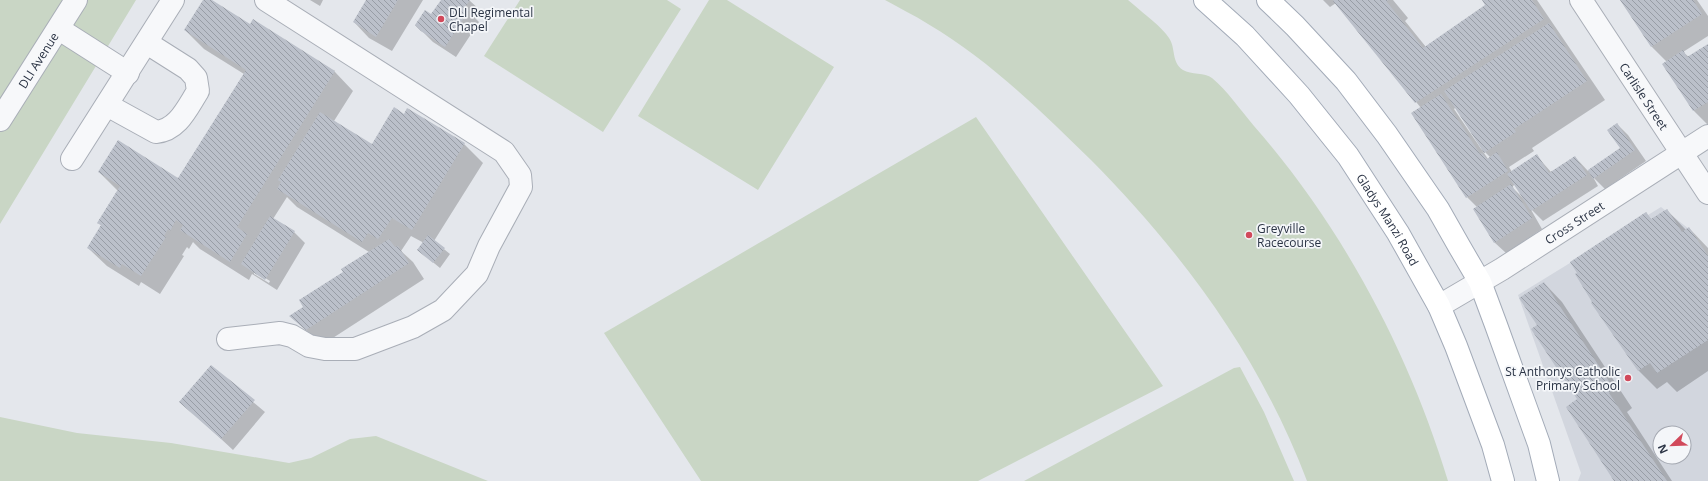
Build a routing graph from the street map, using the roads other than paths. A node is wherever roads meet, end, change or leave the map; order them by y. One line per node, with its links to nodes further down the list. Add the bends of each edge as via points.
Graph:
1 (76, 0): 7 (street, DLI Avenue)
2 (173, 0): 8 (street)
3 (266, 0): 18 (street, via 504,152 520,175 520,187 477,274 443,310 413,327 355,349 314,347 280,333)
4 (1205, 0): 17 (main road, Gladys Manzi Road, via 1245,36 1278,71 1348,156 1398,233)
5 (1268, 0): 16 (main road, via 1346,81 1378,123 1438,210)
6 (1580, 0): 13 (street, Carlisle Street)
7 (59, 29): 9 (street); 11 (street, DLI Avenue)
8 (147, 43): 9 (street); 10 (street, via 188,69 196,78 198,91 174,127 165,131 156,132)
9 (128, 73): 10 (street)
10 (107, 105): 14 (street)
11 (0, 120)
12 (1708, 136): 13 (street, Cross Street)
13 (1682, 153): 15 (street, Carlisle Street); 16 (street, Cross Street)
14 (72, 159)
15 (1708, 193)
16 (1480, 282): 17 (street, Cross Street); 20 (main road, via 1539,444)
17 (1439, 306): 19 (main road, Gladys Manzi Road, via 1493,445)
18 (228, 339)
19 (1503, 481)
20 (1548, 481)

